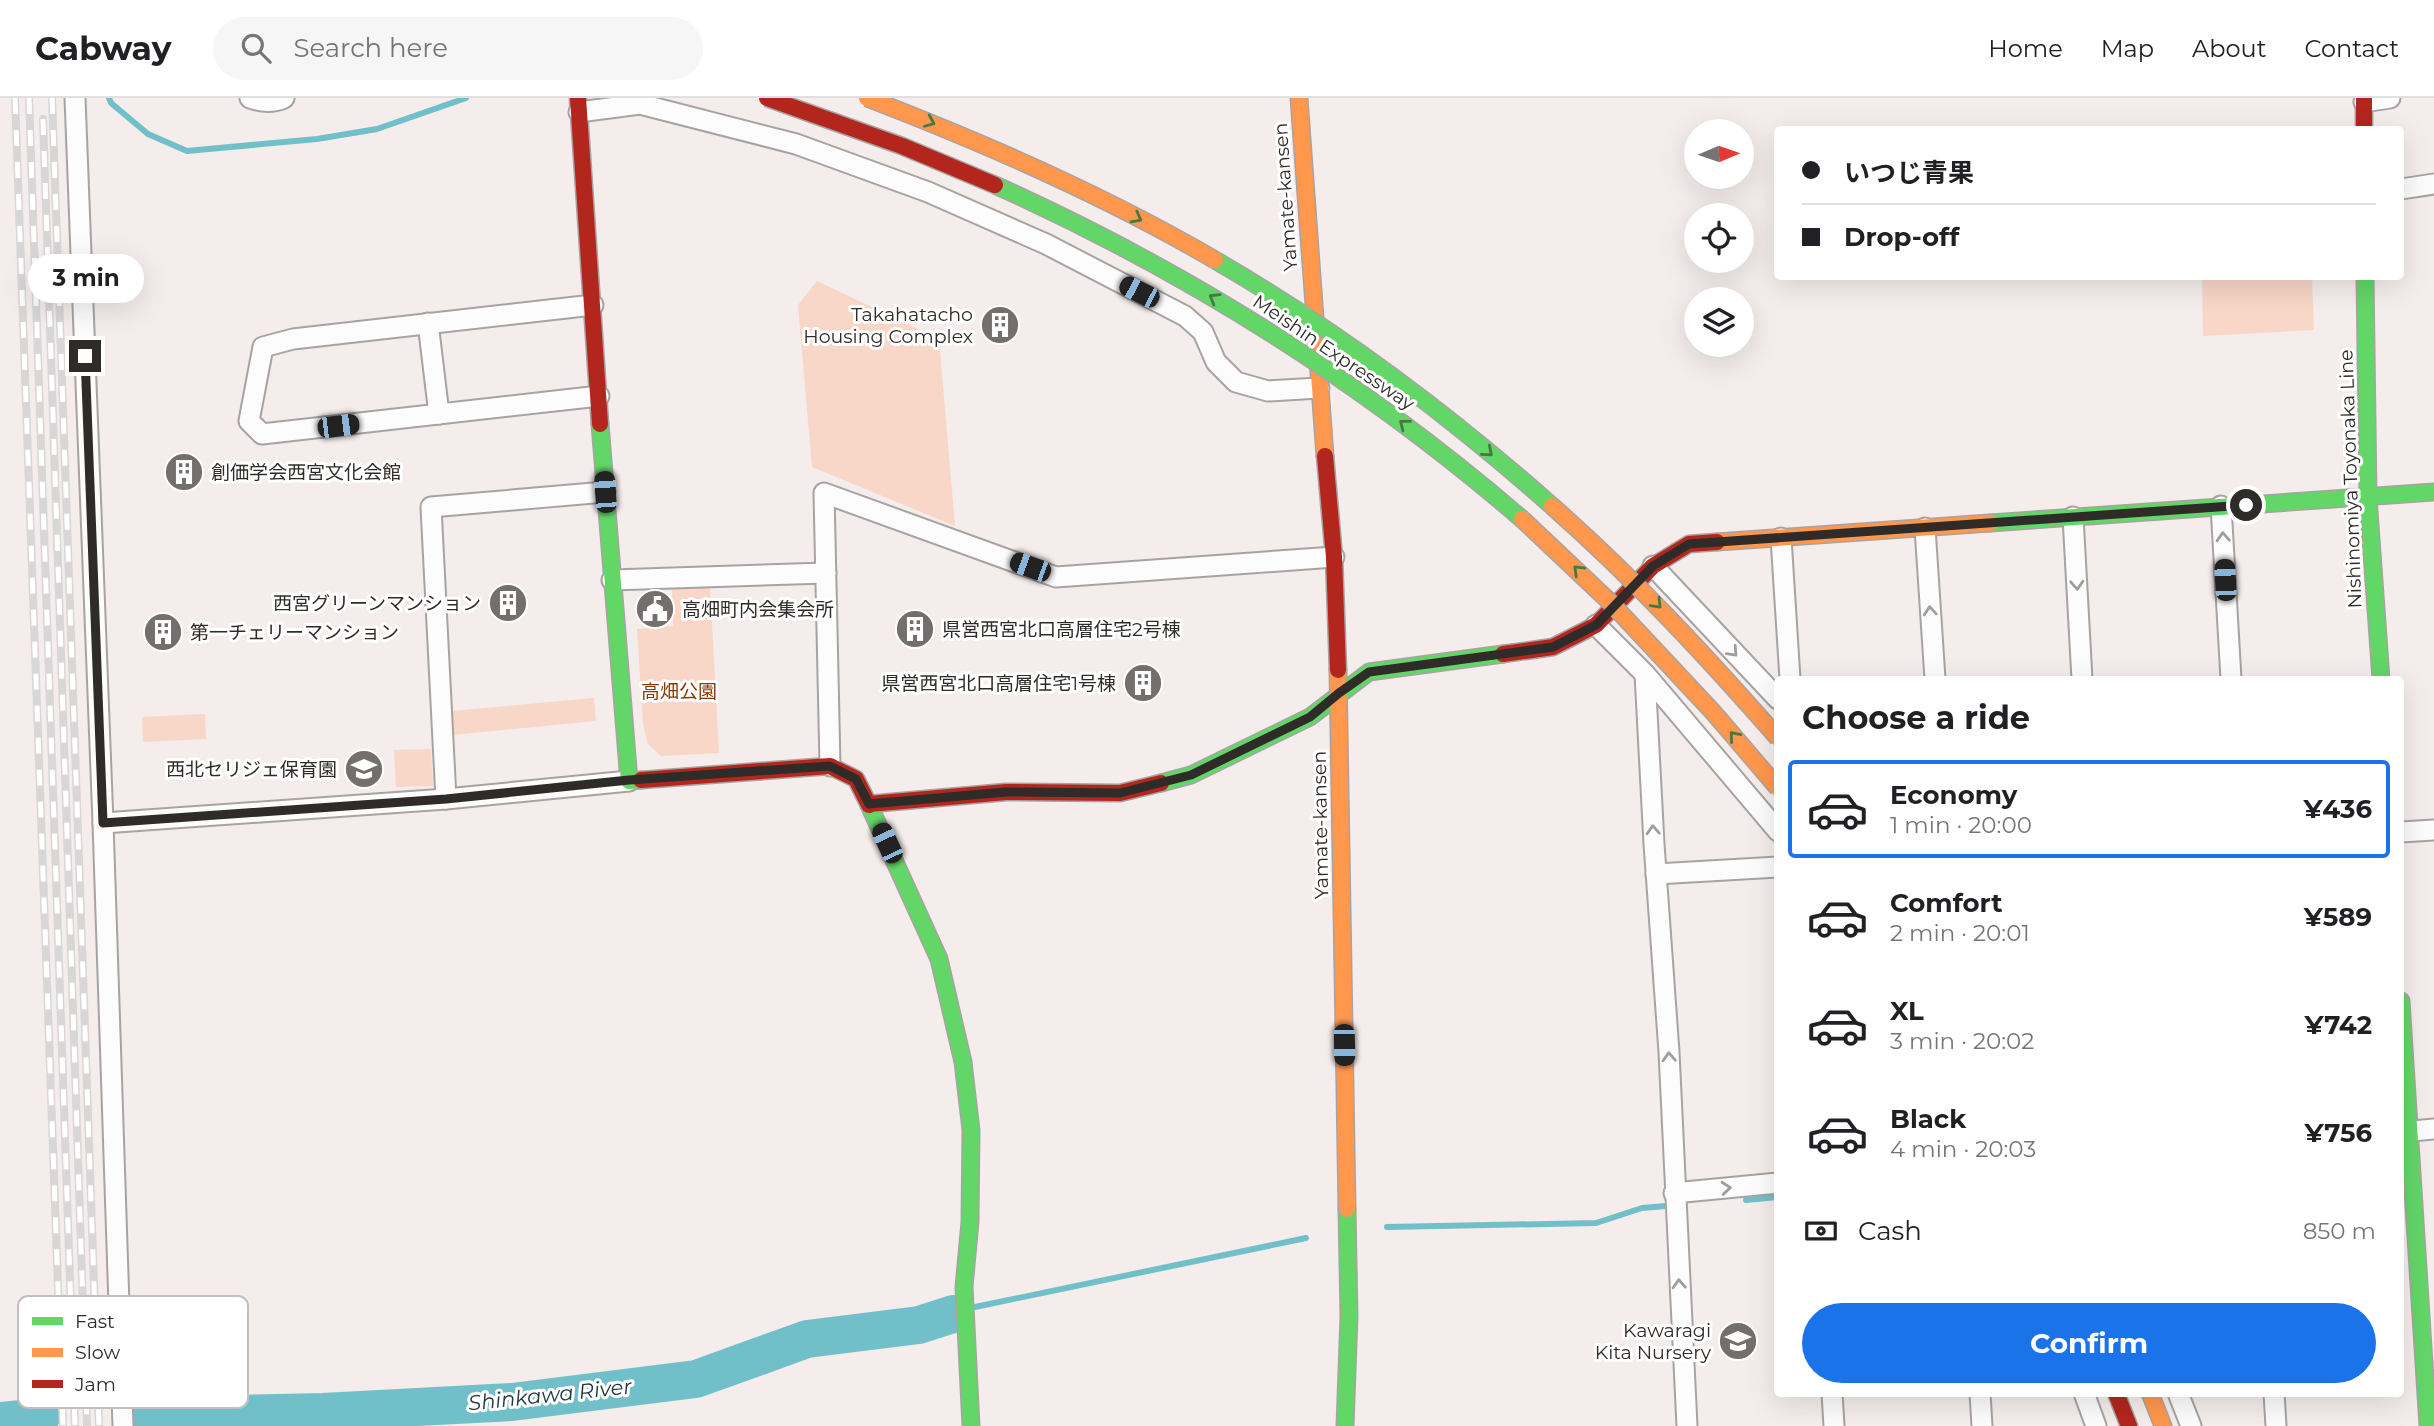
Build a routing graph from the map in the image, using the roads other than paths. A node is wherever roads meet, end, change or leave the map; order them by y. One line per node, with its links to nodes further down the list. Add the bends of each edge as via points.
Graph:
1 (75, 98): 45 (street)
2 (250, 98): 3 (street, via 260,102)
3 (284, 98)
4 (766, 98): 42 (main road, Meishin Expressway, one-way to 4, bridge, via 1698,694 1576,568 1490,492 1373,400 1246,317 1096,234 906,148)
5 (867, 98): 39 (main road, Meishin Expressway, one-way to 39, bridge, via 1024,162 1172,236 1258,286 1386,372 1461,429 1604,552)
6 (1299, 98): 16 (main road, Yamate-kansen)
7 (2390, 98): 8 (street)
8 (2364, 100): 10 (main road)
9 (578, 105): 14 (main road); 16 (street, via 640,104 796,144 928,192 1046,244 1185,316 1203,332 1216,362 1236,382 1268,391)
10 (2364, 126)
11 (2434, 184): 12 (street)
12 (2404, 189)
13 (2365, 280): 21 (main road, Nishinomiya Toyonaka Line)
14 (593, 305): 15 (street); 17 (main road)
15 (428, 323): 18 (street); 18 (street, via 293,339 263,347 249,421 262,434)
16 (1319, 388): 26 (main road, Yamate-kansen)
17 (599, 396): 18 (street); 19 (main road)
18 (439, 414)
19 (605, 492): 29 (main road); 43 (street, via 431,507)
20 (2434, 492): 21 (main road)
21 (2368, 497): 22 (main road); 36 (main road, Nishinomiya Toyonaka Line)
22 (2221, 506): 23 (main road); 35 (street, one-way to 22)
23 (2073, 517): 24 (main road); 34 (street, one-way to 34)
24 (1925, 528): 25 (main road); 33 (street, one-way to 24)
25 (1781, 538): 27 (main road, via 1689,544); 32 (street)
26 (1334, 557): 28 (street, via 1056,577 824,493); 37 (main road, Yamate-kansen)
27 (1653, 566): 30 (main road); 38 (street, one-way to 38)
28 (826, 573): 29 (street); 40 (street)
29 (612, 580): 41 (main road)
30 (1596, 625): 31 (street); 37 (main road, via 1553,647 1369,672)
31 (1645, 674): 46 (street); 50 (street, one-way to 31)
32 (1790, 676)
33 (1935, 676)
34 (2082, 676)
35 (2231, 676)
36 (2381, 676)
37 (1339, 693): 44 (main road, via 1310,717 1191,775 1120,793 1006,792); 67 (main road, Yamate-kansen, via 1349,1316)
38 (1774, 695)
39 (1774, 733)
40 (830, 766): 41 (main road); 44 (main road, via 856,779)
41 (629, 780): 43 (street)
42 (1774, 783)
43 (446, 799): 45 (street)
44 (869, 804): 66 (main road, via 939,959 962,1062 971,1130 964,1287)
45 (103, 823): 56 (street)
46 (1774, 826)
47 (2434, 830): 48 (street)
48 (2404, 832)
49 (1774, 867): 50 (street)
50 (1656, 874): 55 (street, one-way to 50)
51 (2404, 1099): 53 (main road)
52 (2434, 1129): 53 (street)
53 (2405, 1131): 76 (main road)
54 (1774, 1183): 55 (street, one-way to 54)
55 (1674, 1193): 68 (street, one-way to 55)
56 (119, 1296)
57 (1832, 1397): 69 (street)
58 (1980, 1397): 70 (street)
59 (2085, 1397): 71 (street)
60 (2118, 1397): 72 (main road)
61 (2151, 1397): 73 (main road)
62 (2180, 1397): 74 (street)
63 (2274, 1397): 75 (street)
64 (122, 1408): 65 (street)
65 (123, 1426)
66 (971, 1426)
67 (1345, 1426)
68 (1687, 1426)
69 (1835, 1426)
70 (1982, 1426)
71 (2096, 1426)
72 (2129, 1426)
73 (2162, 1426)
74 (2191, 1426)
75 (2276, 1426)
76 (2428, 1426)

